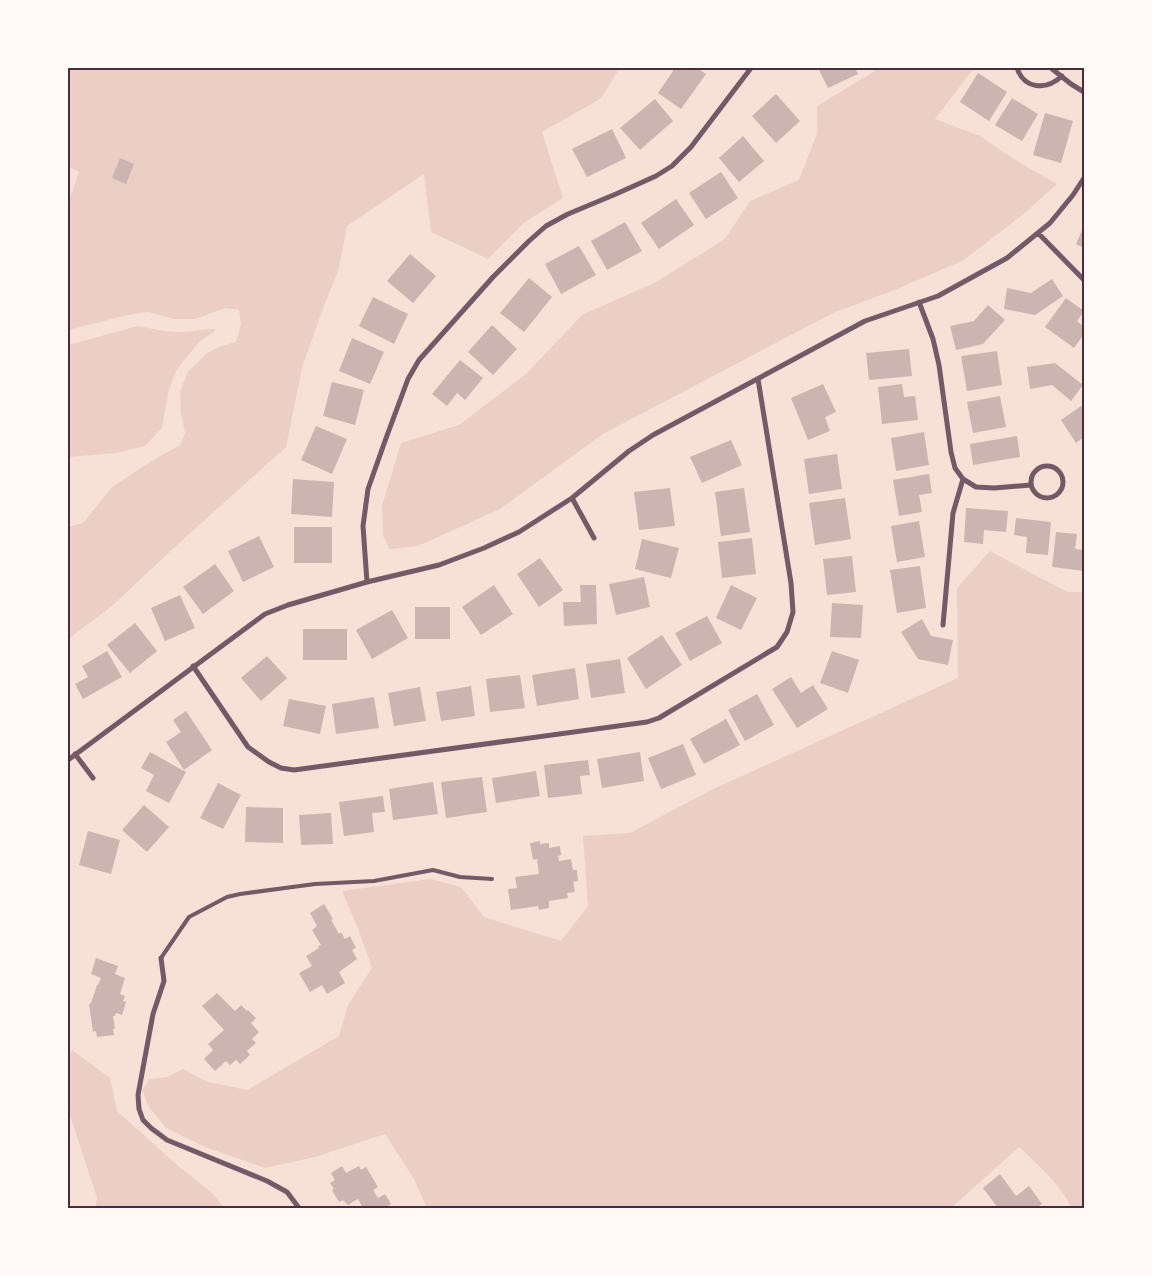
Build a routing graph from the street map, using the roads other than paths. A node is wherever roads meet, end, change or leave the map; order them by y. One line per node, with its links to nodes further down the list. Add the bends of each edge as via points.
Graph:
1 (752, 68): 15 (street, via 691,147 672,166 546,226 493,277 419,360 408,379 368,489 363,526)
2 (1017, 68): 4 (street, via 1026,81 1038,86 1051,84)
3 (1051, 68): 4 (street)
4 (1062, 76): 5 (street)
5 (1084, 92)
6 (1084, 178): 7 (street, via 1074,195)
7 (1038, 233): 8 (street); 9 (street, via 1007,258 938,296)
8 (1084, 280)
9 (919, 302): 10 (street, via 865,322); 11 (street, via 939,365 951,452 955,468)
10 (758, 379): 13 (street, via 653,435); 17 (street, via 791,583 792,612 787,632 777,647 660,718 294,770 281,768 248,747)
11 (963, 480): 12 (street, via 976,488); 16 (street, via 953,512)
12 (1031, 485): 12 (street, via 1036,495 1047,499 1061,491 1064,480 1058,470 1048,466 1037,469)
13 (572, 498): 14 (street); 15 (street, via 518,532 484,548 439,565)
14 (594, 538)
15 (366, 582): 17 (street, via 265,614)
16 (943, 624)
17 (193, 666): 18 (street)
18 (75, 754): 19 (street); 20 (street)
19 (68, 760)
20 (93, 778)
21 (492, 879): 22 (lane, via 460,877 433,870 374,881 315,884 240,894 189,917)
22 (161, 958): 23 (street, via 164,981 153,1014 138,1095 143,1120 167,1140 287,1192)
23 (299, 1208)

